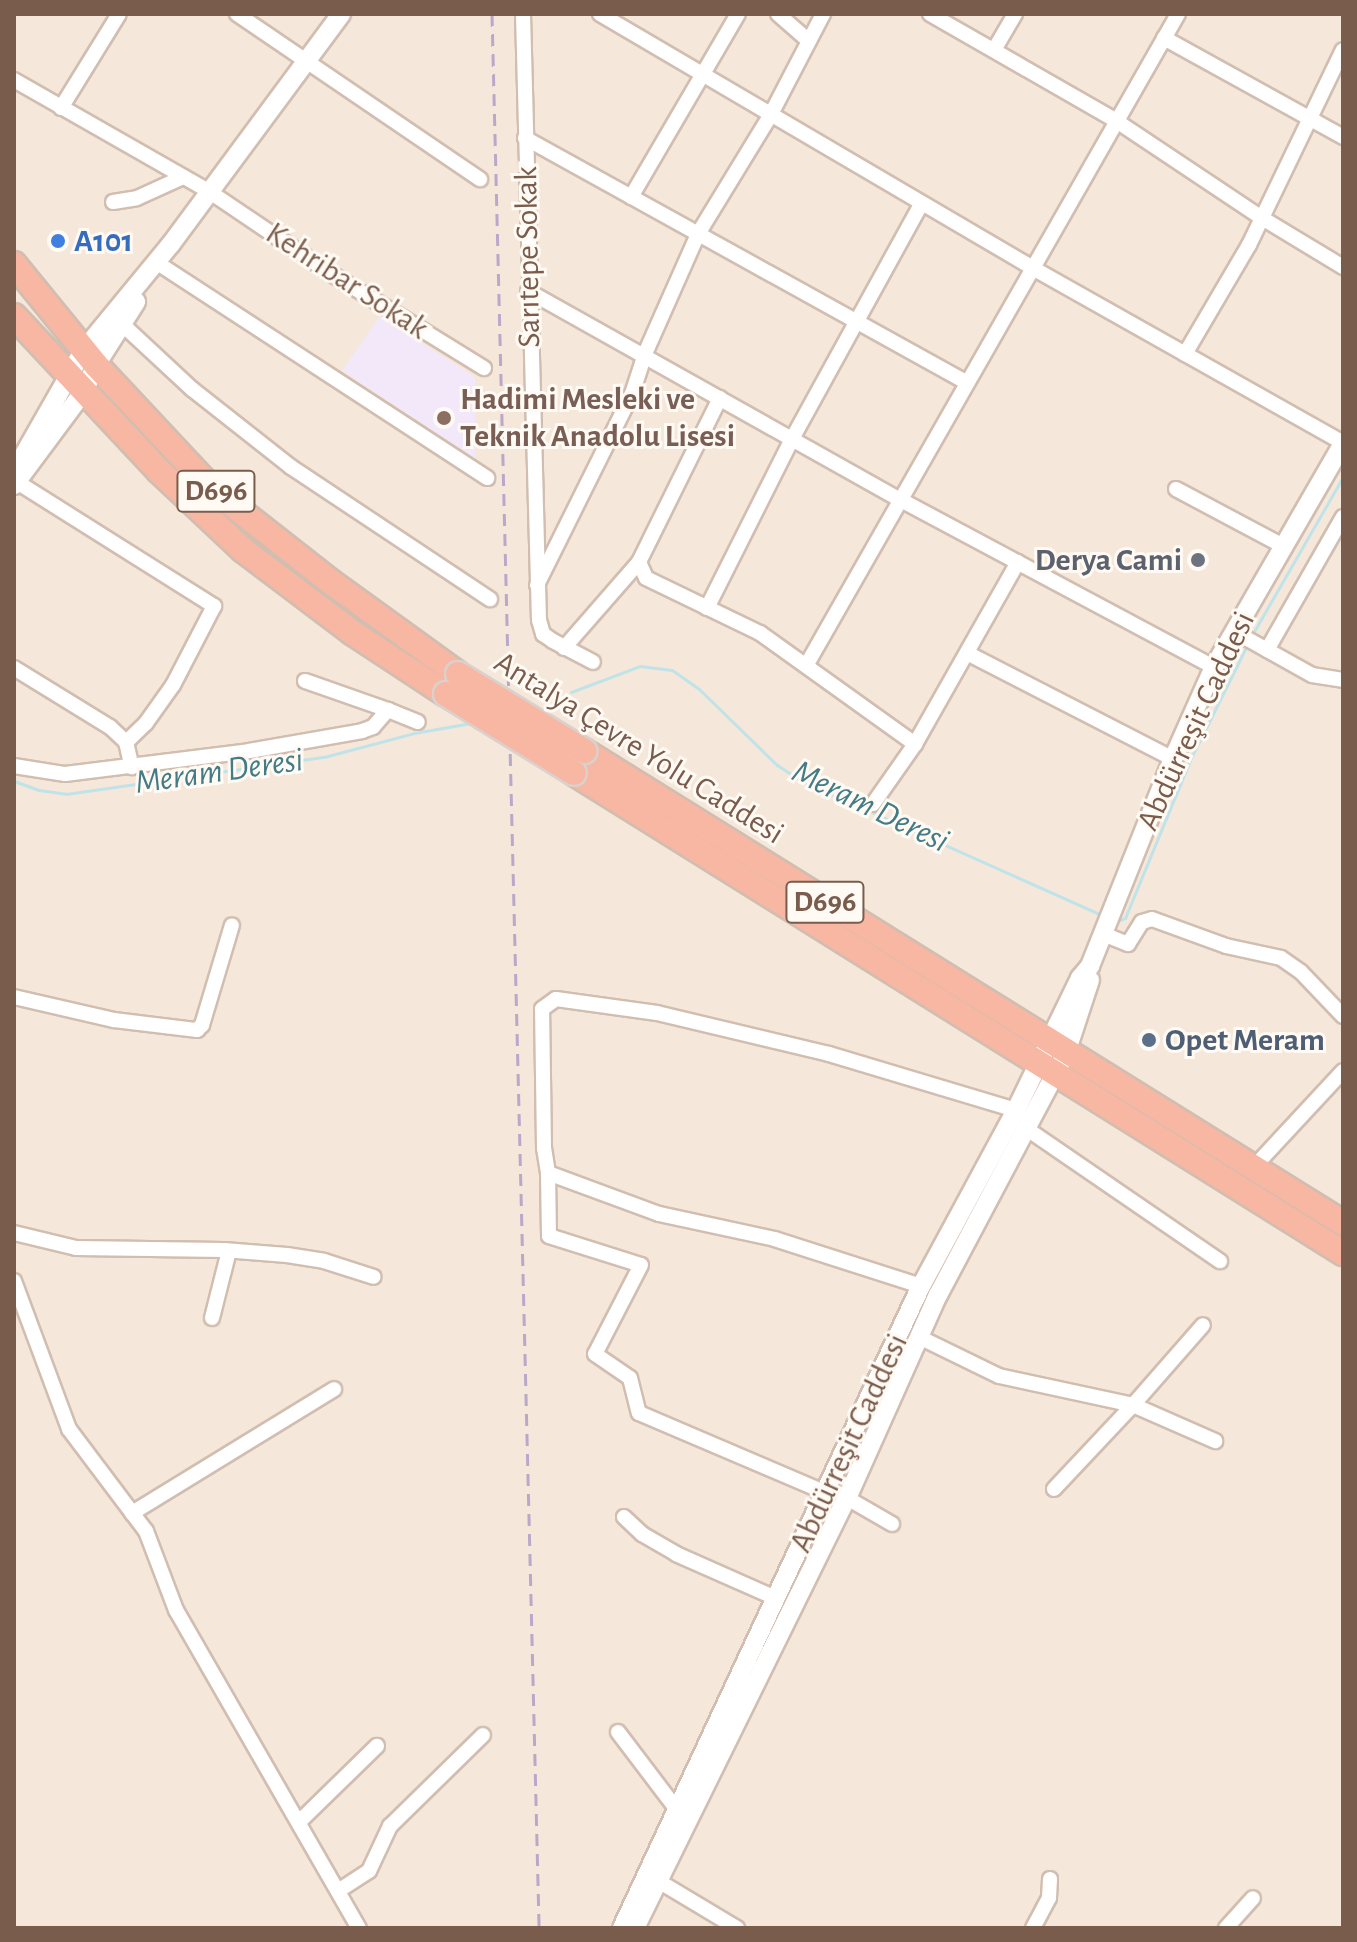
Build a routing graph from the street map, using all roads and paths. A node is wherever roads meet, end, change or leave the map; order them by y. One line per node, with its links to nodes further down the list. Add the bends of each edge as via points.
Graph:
1 (119, 14): 19 (street)
2 (237, 14): 16 (street)
3 (341, 14): 16 (main road)
4 (523, 14): 24 (street, Sarıtepe Sokak)
5 (600, 14): 17 (street)
6 (738, 14): 17 (street)
7 (778, 14): 13 (street)
8 (823, 14): 13 (street)
9 (930, 14): 14 (street)
10 (1015, 14): 14 (street)
11 (1178, 14): 12 (street)
12 (1164, 38): 21 (street); 22 (street)
13 (809, 41): 20 (street)
14 (994, 50): 21 (street)
15 (1343, 50): 22 (street)
16 (308, 60): 26 (street); 27 (main road)
17 (702, 71): 20 (street); 28 (street)
18 (14, 80): 19 (street, Kehribar Sokak)
19 (61, 108): 25 (street, Kehribar Sokak)
20 (770, 116): 30 (street); 32 (street)
21 (1115, 120): 31 (street); 36 (street)
22 (1310, 120): 23 (street); 31 (street)
23 (1343, 137)
24 (525, 138): 28 (street); 38 (street, Sarıtepe Sokak)
25 (183, 177): 27 (street, Kehribar Sokak); 29 (street, via 137,198)
26 (480, 179)
27 (210, 192): 33 (main road); 45 (street, Kehribar Sokak)
28 (631, 197): 32 (street)
29 (113, 202)
30 (922, 203): 36 (street); 40 (street)
31 (1262, 218): 37 (street); 42 (street)
32 (698, 234): 40 (street); 43 (street)
33 (171, 244): 35 (main road); 44 (main road)
34 (14, 264): 44 (highway, Antalya Çevre Yolu Caddesi / D696)
35 (159, 264): 41 (main road); 51 (street)
36 (1031, 267): 42 (street); 46 (street)
37 (1343, 267)
38 (528, 291): 43 (street); 59 (street, Sarıtepe Sokak)
39 (14, 316): 47 (highway, Antalya Çevre Yolu Caddesi / D696)
40 (857, 322): 46 (street); 49 (street)
41 (122, 324): 44 (main road); 60 (street, via 192,389 291,467)
42 (1185, 354): 50 (street)
43 (644, 356): 48 (street); 59 (street, via 632,394)
44 (90, 358): 47 (main road); 72 (highway, Antalya Çevre Yolu Caddesi / D696, via 211,488)
45 (484, 368)
46 (966, 382): 54 (street)
47 (77, 384): 52 (main road); 52 (main road, via 40,452); 72 (highway, Antalya Çevre Yolu Caddesi / D696, via 243,550 353,633)
48 (720, 398): 49 (street); 57 (street)
49 (792, 439): 54 (street); 61 (street)
50 (1343, 444): 56 (main road, Abdürreşit Caddesi)
51 (487, 478)
52 (15, 480): 75 (street, via 214,606 173,685)
53 (1176, 489): 56 (street)
54 (899, 499): 58 (street); 67 (street)
55 (1343, 517): 64 (street)
56 (1285, 547): 62 (main road, Abdürreşit Caddesi)
57 (639, 562): 61 (street, via 646,578); 63 (street)
58 (1018, 562): 65 (street); 68 (street)
59 (536, 588): 63 (street, Sarıtepe Sokak, via 543,634)
60 (490, 599)
61 (707, 608): 67 (street, via 760,633)
62 (1239, 634): 64 (street); 68 (main road, Abdürreşit Caddesi)
63 (564, 648): 66 (street, Sarıtepe Sokak)
64 (1263, 648): 70 (street, via 1312,675)
65 (967, 653): 76 (street); 77 (street)
66 (593, 662)
67 (807, 664): 76 (street)
68 (1214, 667): 77 (main road, Abdürreşit Caddesi)
69 (14, 668): 75 (street)
70 (1343, 680)
71 (305, 681): 73 (street)
72 (452, 684): 85 (highway, Antalya Çevre Yolu Caddesi / D696, bridge)
73 (388, 710): 74 (street); 79 (street, via 362,731)
74 (418, 722)
75 (126, 742): 79 (street)
76 (915, 744): 80 (street)
77 (1173, 759): 82 (main road, Abdürreşit Caddesi)
78 (14, 766): 79 (street, via 65,774)
79 (132, 767)
80 (873, 804)
81 (232, 925): 83 (street, via 197,1030 114,1020)
82 (1103, 934): 84 (street, via 1128,944 1142,922 1152,919 1226,946 1281,958); 85 (main road, Abdürreşit Caddesi, via 1089,983)
83 (14, 997)
84 (1343, 1016)
85 (1053, 1057): 87 (main road, Abdürreşit Caddesi); 88 (main road, Abdürreşit Caddesi); 89 (highway, Antalya Çevre Yolu Caddesi / D696); 94 (highway, Antalya Çevre Yolu Caddesi / D696)
86 (1343, 1071): 89 (street)
87 (1016, 1110): 90 (street, via 786,1044 657,1013 556,999 542,1009); 98 (main road, Abdürreşit Caddesi)
88 (1027, 1129): 95 (street); 101 (main road, Abdürreşit Caddesi)
89 (1253, 1168): 91 (highway, Antalya Çevre Yolu Caddesi / D696)
90 (548, 1173): 98 (street, via 659,1214 775,1239); 106 (street, via 549,1236 641,1265 595,1354 630,1378 639,1413)
91 (1343, 1223)
92 (14, 1233): 93 (street, via 76,1248)
93 (229, 1251): 96 (street, via 324,1261); 99 (street)
94 (1343, 1253)
95 (1220, 1261)
96 (374, 1277)
97 (14, 1281): 108 (street, via 69,1429)
98 (921, 1286): 106 (main road, Abdürreşit Caddesi)
99 (212, 1318)
100 (1203, 1325): 103 (street)
101 (919, 1337): 103 (street, via 999,1376); 107 (main road, Abdürreşit Caddesi)
102 (334, 1389): 108 (street)
103 (1133, 1405): 104 (street); 105 (street)
104 (1215, 1441)
105 (1054, 1489)
106 (824, 1492): 111 (main road, Abdürreşit Caddesi)
107 (847, 1498): 110 (street); 118 (main road, Abdürreşit Caddesi)
108 (132, 1513): 116 (street, via 146,1531 176,1610)
109 (624, 1517): 111 (street, via 676,1554)
110 (892, 1524)
111 (778, 1599): 115 (main road, Abdürreşit Caddesi)
112 (618, 1732): 115 (street)
113 (483, 1735): 119 (street, via 390,1826 369,1871)
114 (377, 1746): 116 (street)
115 (678, 1811): 122 (main road, Abdürreşit Caddesi)
116 (299, 1822): 119 (street)
117 (1050, 1879): 125 (street, via 1049,1898)
118 (660, 1882): 123 (main road, Abdürreşit Caddesi); 124 (street)
119 (338, 1891): 121 (street)
120 (1253, 1898): 126 (street)
121 (359, 1928)
122 (622, 1928)
123 (635, 1928)
124 (737, 1928)
125 (1033, 1928)
126 (1226, 1928)

